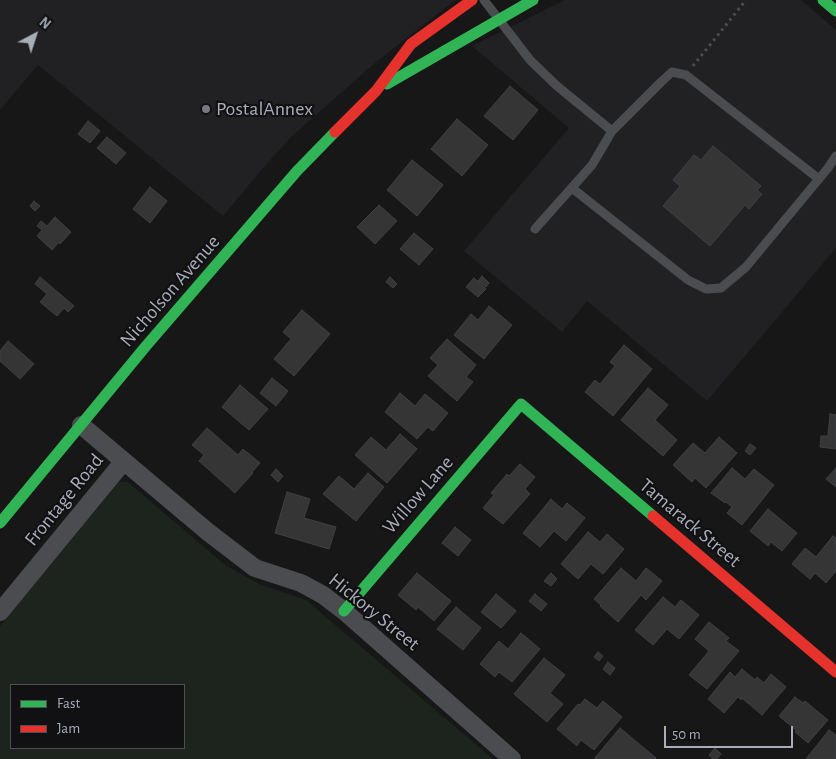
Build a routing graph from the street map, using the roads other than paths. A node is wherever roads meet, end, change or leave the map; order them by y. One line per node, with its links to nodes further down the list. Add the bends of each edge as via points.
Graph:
1 (472, 0): 7 (main road, Nicholson Avenue, via 411,44)
2 (484, 0): 6 (lane)
3 (533, 0): 6 (main road, Nicholson Avenue)
4 (823, 0): 5 (main road)
5 (836, 11)
6 (499, 19): 7 (main road, Nicholson Avenue); 8 (lane, via 530,60 556,86)
7 (376, 91): 14 (main road, Nicholson Avenue, via 297,171)
8 (612, 131): 10 (lane, via 672,72 686,75); 11 (lane, via 592,165)
9 (836, 156): 10 (lane)
10 (819, 179): 11 (lane, via 746,267 721,288 706,288 688,280)
11 (572, 188): 12 (lane)
12 (535, 229)
13 (521, 404): 17 (main road, Willow Lane); 19 (main road, Tamarack Street)
14 (81, 424): 15 (street, Hickory Street); 16 (main road, Nicholson Avenue)
15 (124, 461): 17 (street, Hickory Street, via 255,568 301,583); 18 (street, Frontage Road)
16 (0, 523)
17 (344, 610): 20 (street, Hickory Street)
18 (0, 612)
19 (836, 672)
20 (512, 759)

